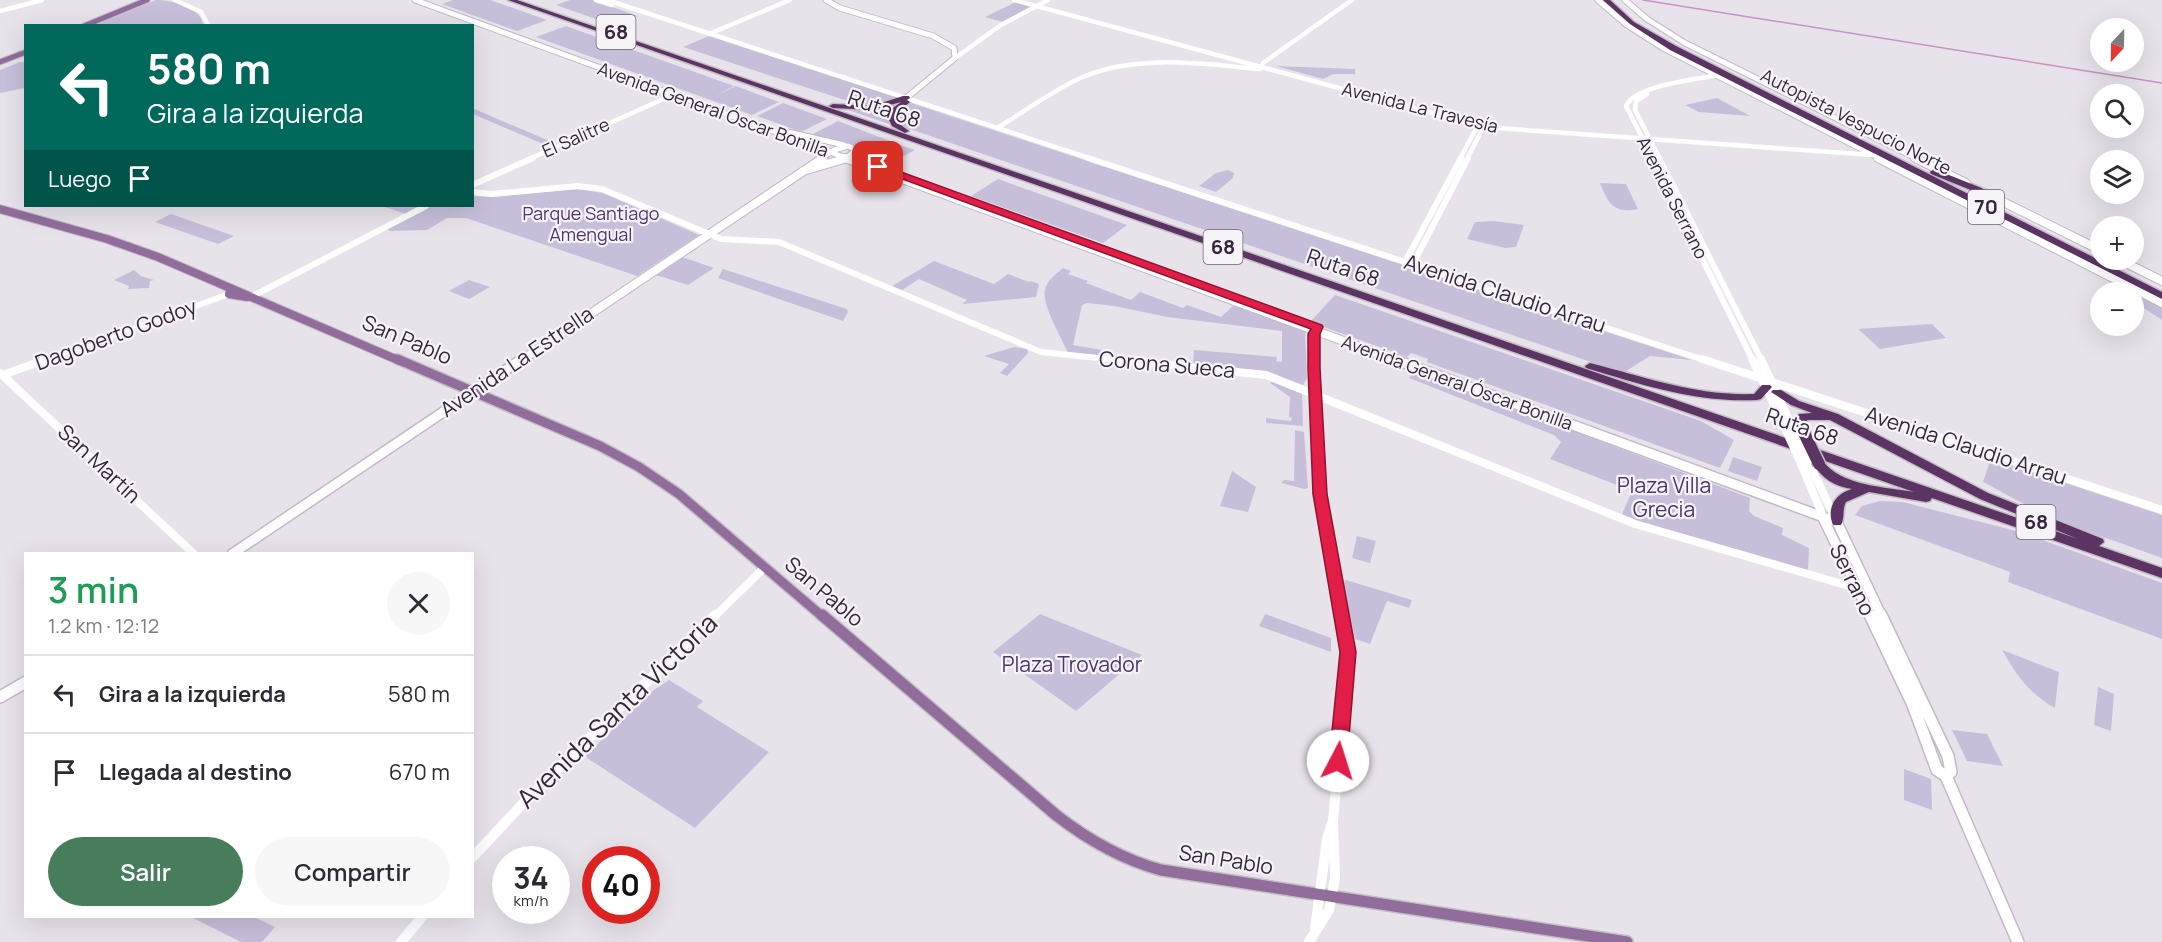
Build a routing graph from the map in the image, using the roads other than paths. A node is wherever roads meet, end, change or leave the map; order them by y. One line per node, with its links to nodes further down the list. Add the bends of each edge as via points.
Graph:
1 (42, 0): 24 (street)
2 (147, 0): 25 (main road)
3 (153, 0): 26 (main road)
4 (174, 0): 27 (street, via 201,12)
5 (415, 0): 41 (main road, Avenida General Óscar Bonilla)
6 (426, 0): 41 (main road, Avenida General Óscar Bonilla)
7 (511, 0): 91 (highway, Ruta 68 / 68)
8 (522, 0): 43 (highway, Ruta 68 / 68)
9 (596, 0): 30 (street, Avenida Claudio Arrau)
10 (607, 0): 30 (street, Avenida Claudio Arrau)
11 (781, 0): 30 (street)
12 (790, 0): 30 (street)
13 (819, 0): 28 (main road, via 832,9)
14 (826, 0): 28 (main road)
15 (1014, 0): 23 (street, Avenida La Travesía)
16 (1024, 0): 23 (street, Avenida La Travesía)
17 (1048, 0): 23 (street)
18 (1352, 0): 38 (street)
19 (1598, 0): 29 (main road)
20 (1606, 0): 35 (highway, Autopista Vespucio Norte / 70, via 1644,31)
21 (1616, 0): 55 (highway, Autopista Vespucio Norte / 70, via 1679,46)
22 (1625, 0): 59 (main road, via 1685,43)
23 (1038, 5): 32 (street, Avenida La Travesía); 33 (street)
24 (0, 11)
25 (89, 24)
26 (96, 24)
27 (209, 24)
28 (903, 29): 33 (main road, via 947,42 955,51); 37 (main road, via 941,44 949,53)
29 (1632, 29): 35 (highway); 40 (main road)
30 (705, 33): 42 (street, Avenida Claudio Arrau)
31 (24, 52): 34 (main road)
32 (1231, 56): 36 (street, Avenida La Travesía); 38 (street, Avenida La Travesía)
33 (955, 58): 37 (main road)
34 (0, 61)
35 (1700, 62): 76 (highway, Autopista Vespucio Norte / 70)
36 (1243, 63): 38 (street); 47 (street, via 1154,60 1110,65 1073,78)
37 (948, 64): 42 (main road)
38 (1264, 65): 39 (street, Avenida La Travesía); 44 (street, Avenida La Travesía)
39 (1286, 73): 45 (street, Avenida La Travesía); 47 (street, via 1165,63 1115,68 1081,78)
40 (1719, 77): 49 (street, Avenida Serrano, via 1638,99 1635,108); 51 (main road)
41 (676, 93): 50 (main road, Avenida General Óscar Bonilla, via 787,131); 52 (main road, Avenida General Óscar Bonilla); 57 (street, El Salitre)
42 (908, 99): 43 (highway, via 868,108); 47 (street, Avenida Claudio Arrau); 48 (highway, via 894,112 892,120)
43 (830, 106): 48 (highway, Ruta 68 / 68)
44 (1435, 111): 45 (street); 46 (street, Avenida La Travesía)
45 (1426, 112): 46 (street, Avenida La Travesía)
46 (1481, 125): 49 (street, Avenida La Travesía); 69 (street); 70 (street)
47 (994, 127): 69 (street, Avenida Claudio Arrau)
48 (904, 132): 80 (highway, Ruta 68 / 68)
49 (1646, 138): 51 (street, Avenida La Travesía); 53 (street, Avenida La Travesía); 82 (street, Avenida Serrano); 82 (street, Avenida Serrano, via 1749,332)
50 (850, 146): 52 (main road, Avenida La Estrella); 54 (main road, via 856,150)
51 (1861, 149): 53 (main road)
52 (830, 153): 54 (main road, Avenida General Óscar Bonilla); 56 (main road, Avenida La Estrella)
53 (1872, 154): 78 (main road)
54 (849, 158): 56 (main road, Avenida La Estrella); 79 (main road, Avenida General Óscar Bonilla)
55 (1914, 164): 59 (highway); 68 (highway, Autopista Vespucio Norte / 70)
56 (803, 171): 64 (main road, Avenida La Estrella)
57 (474, 183)
58 (474, 192): 64 (street, Corona Sueca, via 599,188)
59 (1991, 195): 65 (main road)
60 (424, 207): 77 (street)
61 (0, 208): 63 (main road, San Pablo)
62 (47, 214): 63 (main road)
63 (25, 216): 67 (main road, San Pablo)
64 (708, 234): 83 (main road, Avenida La Estrella); 84 (street, Corona Sueca, via 726,240 779,242 1045,353 1255,373)
65 (2090, 245)
66 (148, 246): 67 (main road)
67 (134, 248): 77 (main road, San Pablo, via 196,268)
68 (2090, 252)
69 (1405, 262): 70 (street, Avenida Claudio Arrau)
70 (1413, 264): 82 (street, Avenida Claudio Arrau)
71 (2125, 270): 74 (highway)
72 (2140, 270): 73 (main road)
73 (2162, 281)
74 (2162, 288)
75 (229, 294): 77 (main road); 81 (street, Dagoberto Godoy)
76 (2162, 296)
77 (253, 297): 83 (main road, San Pablo)
78 (2162, 303)
79 (1316, 329): 84 (street); 90 (main road, Avenida General Óscar Bonilla)
80 (1569, 361): 82 (highway, via 1693,394 1756,397); 93 (highway, Ruta 68 / 68)
81 (2, 374): 94 (street, San Martín)
82 (1769, 385): 85 (highway, via 1788,400); 86 (street); 89 (street, Avenida Claudio Arrau); 90 (street, Serrano, bridge)
83 (474, 390): 95 (main road, Avenida La Estrella); 97 (main road, San Pablo, via 639,466 679,494)
84 (1315, 395): 99 (street, Corona Sueca, via 1635,524); 104 (street, via 1320,494 1348,652 1333,821 1336,847)
85 (1846, 423): 86 (highway, via 1823,416 1805,416); 93 (highway, via 1984,496)
86 (1798, 431): 87 (highway, bridge)
87 (1813, 463): 88 (highway, via 1837,480); 92 (street, Serrano)
88 (1877, 489): 91 (highway); 92 (highway, via 1854,492 1840,500 1835,511)
89 (2162, 510)
90 (1823, 516): 92 (main road, Avenida General Óscar Bonilla); 99 (main road, Serrano)
91 (2012, 521): 98 (highway, Ruta 68 / 68)
92 (1837, 522): 102 (main road, Serrano, via 1948,756 1951,772)
93 (2106, 546): 96 (highway, Ruta 68 / 68)
94 (192, 552)
95 (235, 552)
96 (2162, 565)
97 (765, 567): 103 (street, Avenida Santa Victoria, via 531,795); 104 (main road, San Pablo, via 1056,815 1103,849 1161,870)
98 (2162, 573)
99 (1856, 588): 102 (main road, Serrano, via 1913,705 1937,770)
100 (24, 683): 101 (main road)
101 (0, 697)
102 (1946, 776): 109 (main road, Serrano)
103 (474, 856)
104 (1326, 895): 106 (street, via 1328,913); 108 (main road, San Pablo)
105 (421, 918): 107 (street)
106 (1312, 937)
107 (401, 942)
108 (1627, 942)
109 (2018, 942)

